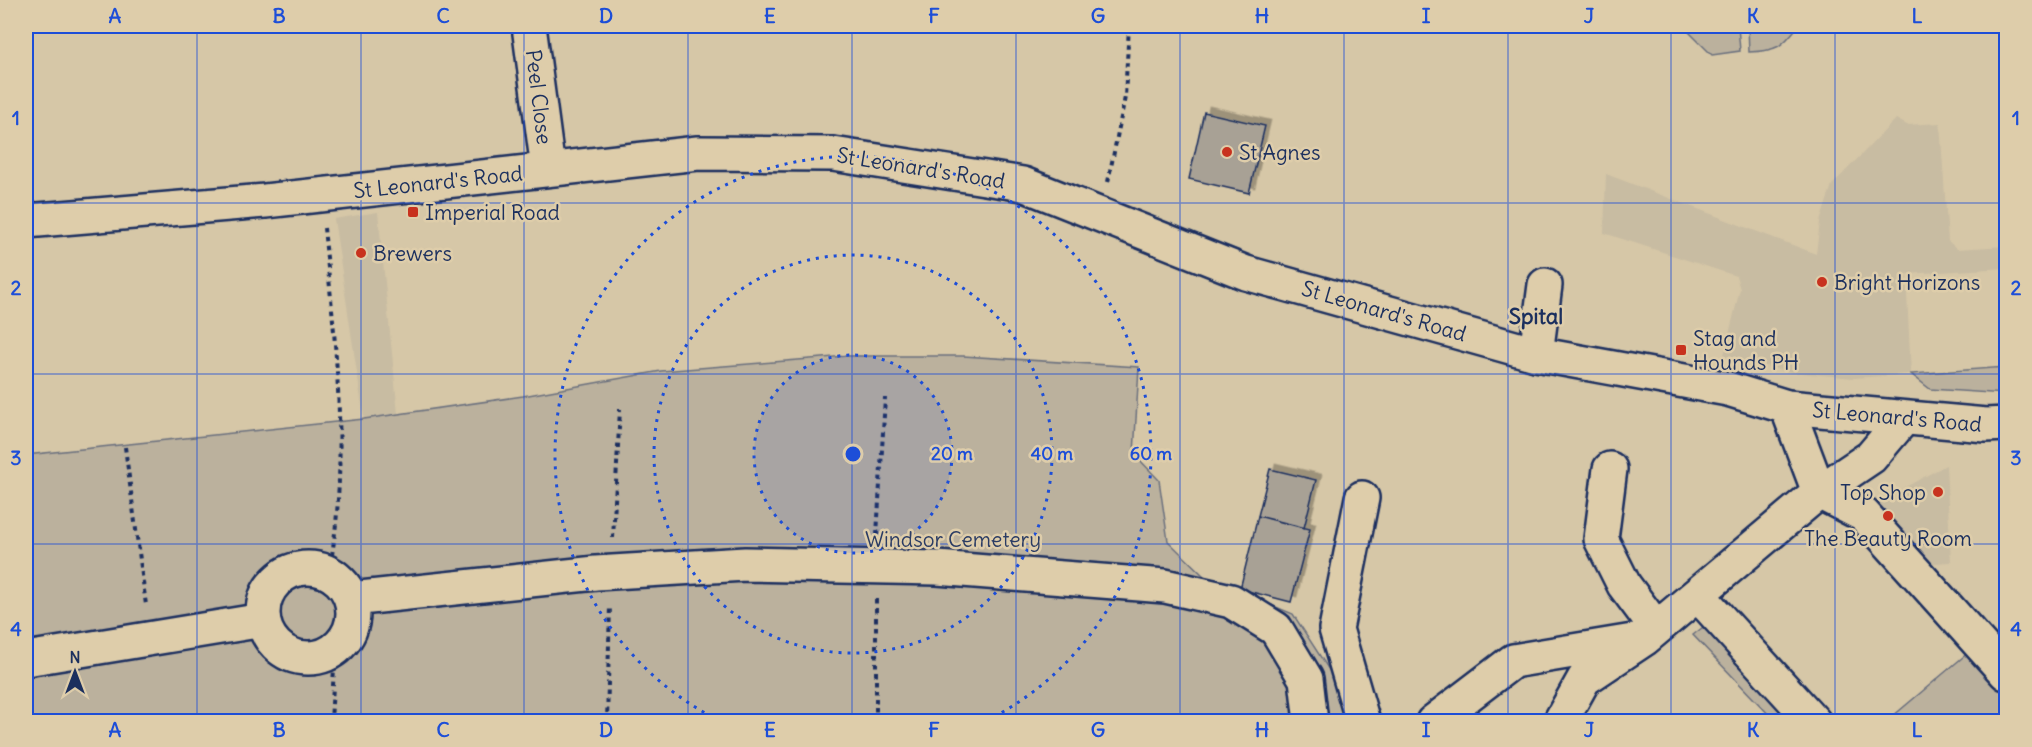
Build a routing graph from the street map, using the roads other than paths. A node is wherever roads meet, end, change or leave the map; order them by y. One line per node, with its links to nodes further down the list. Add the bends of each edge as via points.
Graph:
1 (529, 26): 2 (main road, Peel Close)
2 (548, 169): 3 (main road, St Leonard's Road, via 320,195); 5 (main road, St Leonard's Road, via 698,153 833,154 1023,184 1246,273)
3 (26, 221)
4 (1545, 285): 5 (main road)
5 (1536, 354): 6 (main road, St Leonard's Road, via 1728,390)
6 (1787, 407): 7 (main road, St Leonard's Road); 10 (main road, St Leonard's Road)
7 (1904, 418): 8 (main road, St Leonard's Road); 10 (main road, via 1871,457)
8 (2007, 424)
9 (1610, 469): 15 (main road, via 1601,539)
10 (1819, 492): 12 (main road); 17 (main road, via 1864,515)
11 (1362, 498): 19 (main road, via 1336,629)
12 (1698, 595): 15 (main road); 22 (main road)
13 (351, 599): 14 (main road, via 329,572 306,568 281,576 265,597); 14 (main road, via 351,626 346,638 335,650 319,657 303,658 283,651 271,639); 18 (main road, via 745,564 937,568 1165,586 1231,601 1276,629 1306,679)
14 (263, 620): 16 (main road)
15 (1650, 634): 20 (main road, via 1513,661); 21 (main road, via 1584,679)
16 (26, 658)
17 (2007, 672)
18 (1311, 722)
19 (1363, 722)
20 (1433, 722)
21 (1560, 722)
22 (1814, 722)

